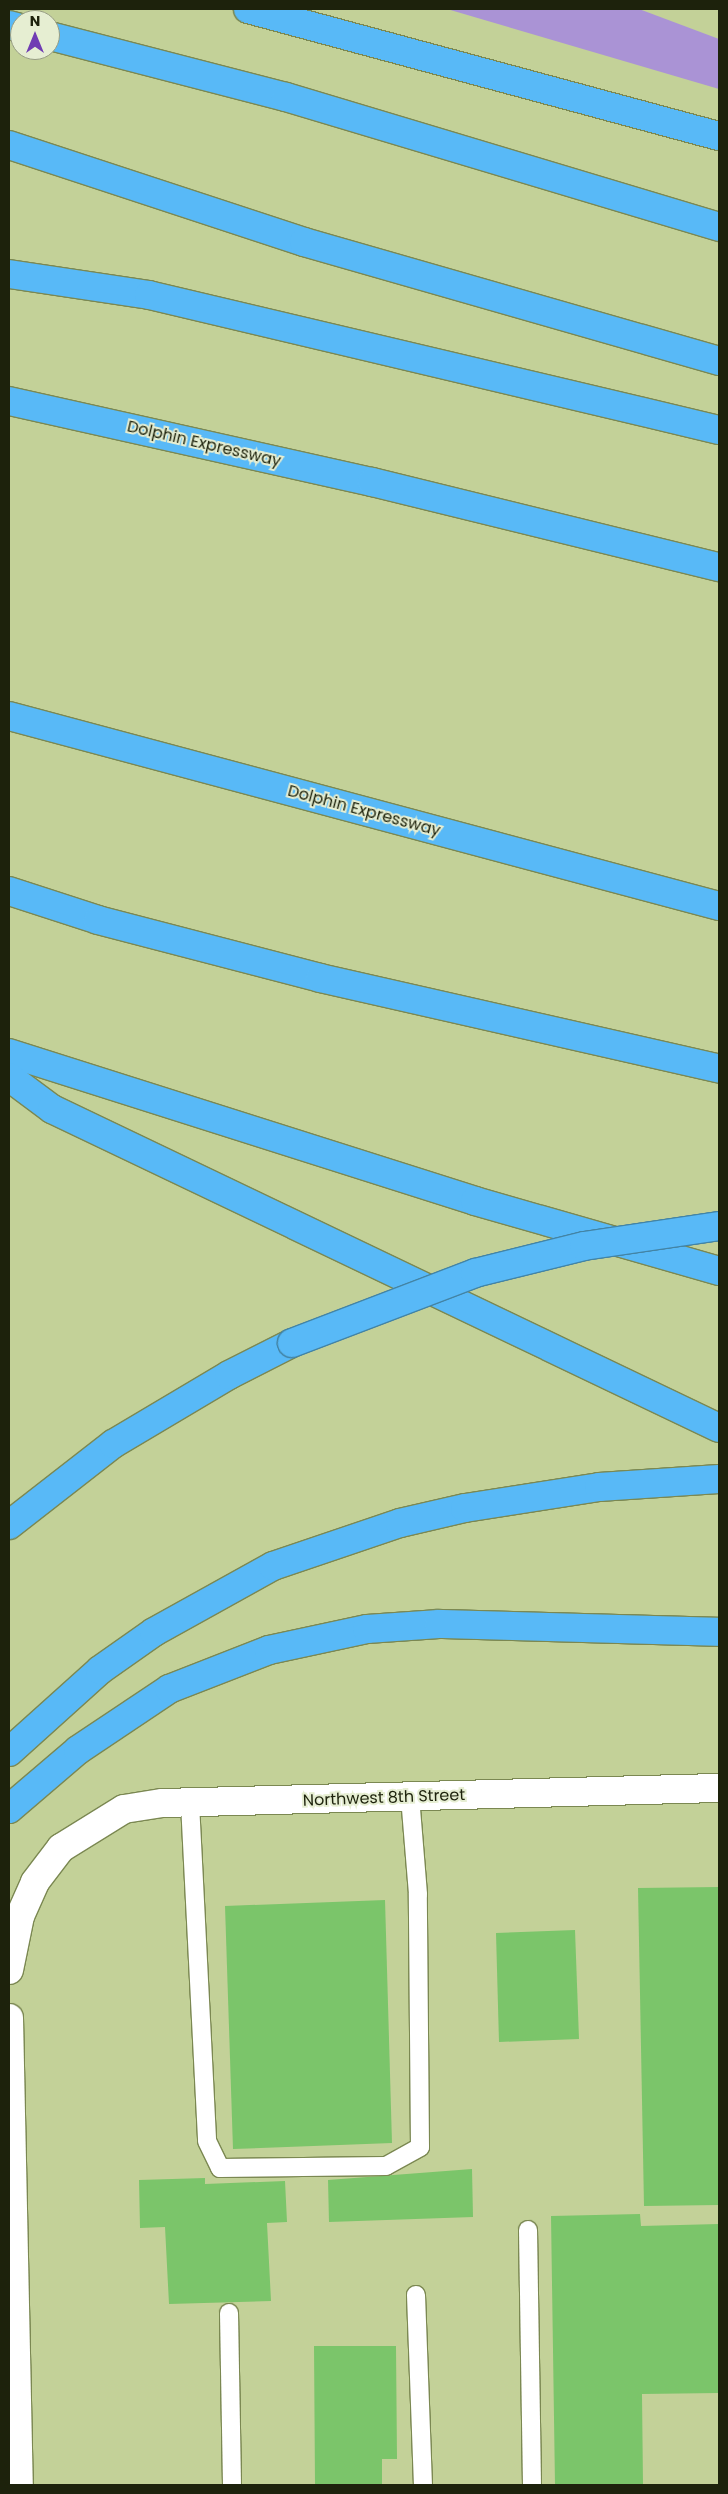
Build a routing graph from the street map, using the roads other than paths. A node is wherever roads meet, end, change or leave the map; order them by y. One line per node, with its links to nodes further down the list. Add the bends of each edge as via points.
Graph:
1 (248, 9): 4 (highway)
2 (292, 9): 4 (highway)
3 (60, 39): 7 (highway, via 286,97)
4 (406, 48): 5 (highway)
5 (719, 136)
6 (9, 145): 9 (highway, via 304,242)
7 (719, 227)
8 (9, 274): 11 (highway, via 149,295)
9 (719, 361)
10 (9, 401): 12 (highway, Dolphin Expressway, via 362,480)
11 (719, 430)
12 (719, 567)
13 (9, 716): 15 (highway, Dolphin Expressway)
14 (9, 891): 17 (highway, via 98,920 320,978)
15 (719, 906)
16 (9, 1053): 20 (highway, via 475,1201)
17 (719, 1069)
18 (9, 1077): 21 (highway, via 52,1109)
19 (719, 1226): 23 (highway, bridge, via 584,1246 475,1273 292,1343 229,1374 113,1444)
20 (719, 1271)
21 (719, 1428)
22 (719, 1480): 25 (highway, via 599,1486 465,1508 400,1523 273,1566 154,1632 100,1670)
23 (9, 1524)
24 (719, 1632): 29 (highway, via 439,1624 367,1629 269,1650 169,1690 78,1750)
25 (9, 1752)
26 (719, 1788): 27 (street, Northwest 8th Street)
27 (410, 1797): 28 (street, Northwest 8th Street); 28 (lane, via 418,1894 420,2146 386,2166 220,2168 207,2141)
28 (190, 1803): 30 (street, Northwest 8th Street, via 124,1809 61,1848 35,1882 20,1916)
29 (9, 1809)
30 (9, 1970)
31 (9, 2018): 35 (street)
32 (528, 2230): 38 (lane)
33 (416, 2295): 37 (lane)
34 (229, 2313): 36 (lane)
35 (19, 2485)
36 (232, 2485)
37 (423, 2485)
38 (532, 2485)

